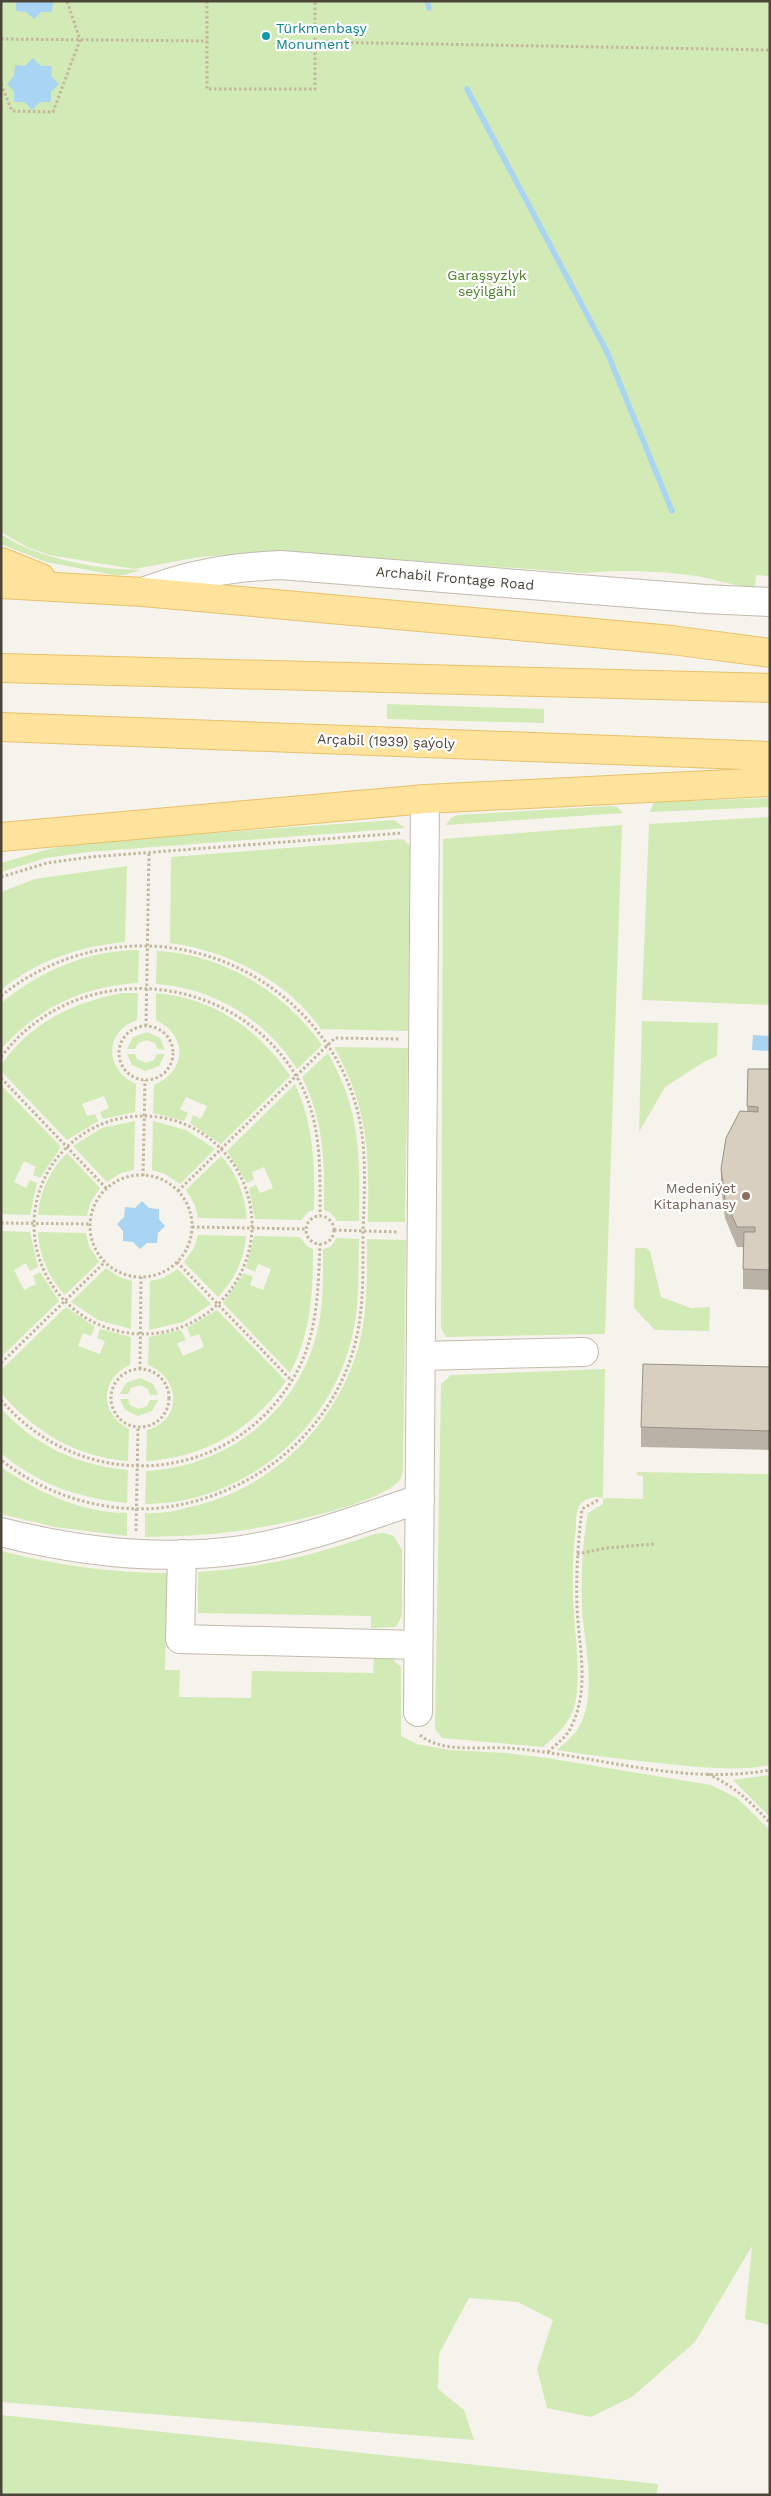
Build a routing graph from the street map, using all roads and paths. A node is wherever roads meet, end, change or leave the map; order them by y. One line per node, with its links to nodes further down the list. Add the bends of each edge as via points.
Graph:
1 (67, 1): 5 (path)
2 (207, 1): 6 (path)
3 (315, 1): 7 (path)
4 (1, 39): 5 (path)
5 (80, 40): 6 (path); 9 (path, via 53,112 12,111)
6 (207, 41): 7 (path, via 207,89 315,89)
7 (316, 42): 8 (path)
8 (770, 50)
9 (1, 84)
10 (1, 562): 12 (main road)
11 (1, 584): 12 (main road)
12 (61, 586): 13 (main road)
13 (143, 592): 14 (street, Archabil Frontage Road, via 172,580 213,570 281,565); 15 (main road, via 672,640)
14 (770, 602)
15 (770, 653)
16 (1, 668): 17 (main road)
17 (770, 688)
18 (1, 726): 19 (main road, Arçabil (1939) şaýoly)
19 (770, 756)
20 (770, 782): 21 (main road)
21 (425, 799): 23 (main road); 62 (street)
22 (408, 833): 26 (path)
23 (28, 836): 24 (main road); 25 (main road)
24 (1, 837)
25 (1, 847)
26 (149, 851): 27 (path, via 47,863); 28 (path)
27 (1, 877)
28 (148, 946): 29 (path); 30 (path, via 108,948 74,956 35,973); 33 (path, via 210,956 257,977 298,1009)
29 (147, 988): 31 (path); 34 (path, via 99,993 56,1010 18,1037); 35 (path, via 191,995 234,1013 270,1042)
30 (1, 996)
31 (146, 1026): 37 (path, via 124,1036 119,1052 129,1074); 37 (path, via 162,1031 168,1037 173,1053 167,1069 154,1079)
32 (401, 1039): 33 (path, via 335,1038)
33 (328, 1045): 35 (path); 52 (path, via 343,1071 360,1120 364,1162)
34 (1, 1057)
35 (296, 1077): 40 (path); 44 (path, via 308,1100 319,1145)
36 (1, 1078): 39 (path)
37 (145, 1080): 38 (path)
38 (144, 1116): 39 (path, via 92,1127); 40 (path, via 180,1122 197,1130); 41 (path)
39 (66, 1146): 42 (path); 46 (path, via 43,1179)
40 (221, 1149): 43 (path); 49 (path, via 244,1183 250,1200)
41 (143, 1176): 42 (path, via 119,1181); 43 (path, via 166,1182)
42 (107, 1189): 47 (path, via 94,1208)
43 (178, 1191): 48 (path, via 190,1210)
44 (320, 1215): 50 (path, via 310,1219); 51 (path, via 330,1220)
45 (1, 1223): 46 (path)
46 (33, 1223): 47 (path); 58 (path, via 35,1249 41,1266 49,1283)
47 (90, 1224): 55 (path, via 93,1244)
48 (192, 1228): 49 (path); 56 (path, via 189,1245)
49 (252, 1229): 50 (path); 59 (path, via 242,1271)
50 (306, 1229): 54 (path, via 310,1240)
51 (334, 1230): 52 (path); 54 (path, via 330,1240)
52 (363, 1231): 53 (path); 72 (path, via 362,1292 355,1342 337,1390 308,1433 269,1467 224,1492 174,1506)
53 (400, 1232)
54 (320, 1244): 65 (path, via 316,1316 303,1360)
55 (105, 1262): 57 (path, via 117,1271); 58 (path)
56 (177, 1262): 57 (path, via 164,1272); 59 (path)
57 (141, 1278): 60 (path)
58 (65, 1302): 60 (path, via 104,1328); 63 (path)
59 (218, 1304): 60 (path, via 208,1313 176,1329); 65 (path)
60 (140, 1334): 64 (path)
61 (584, 1352): 62 (street)
62 (421, 1356): 70 (street)
63 (1, 1363)
64 (140, 1369): 67 (path, via 123,1374 112,1388 110,1397 116,1414); 67 (path, via 149,1371 163,1382 168,1399 162,1416 156,1422)
65 (292, 1381): 69 (path, via 263,1417 226,1444 182,1462)
66 (1, 1400): 69 (path, via 29,1428 68,1452 113,1465)
67 (138, 1427): 69 (path)
68 (1, 1460): 72 (path, via 40,1485 72,1498)
69 (137, 1466): 72 (path)
70 (420, 1499): 76 (street, via 280,1542 242,1550); 78 (street)
71 (600, 1499): 77 (path, via 582,1509)
72 (136, 1508): 74 (path)
73 (1, 1532): 76 (street, via 50,1545 99,1552)
74 (136, 1540)
75 (654, 1544): 77 (path)
76 (182, 1554): 78 (street, via 180,1639)
77 (577, 1554): 80 (path, via 581,1699 568,1732)
78 (418, 1644): 79 (street)
79 (418, 1712): 80 (path, via 420,1735 427,1741)
80 (547, 1753): 82 (path, via 594,1762)
81 (770, 1770): 82 (path, via 749,1774)
82 (708, 1774): 83 (path, via 746,1796)
83 (770, 1823)

